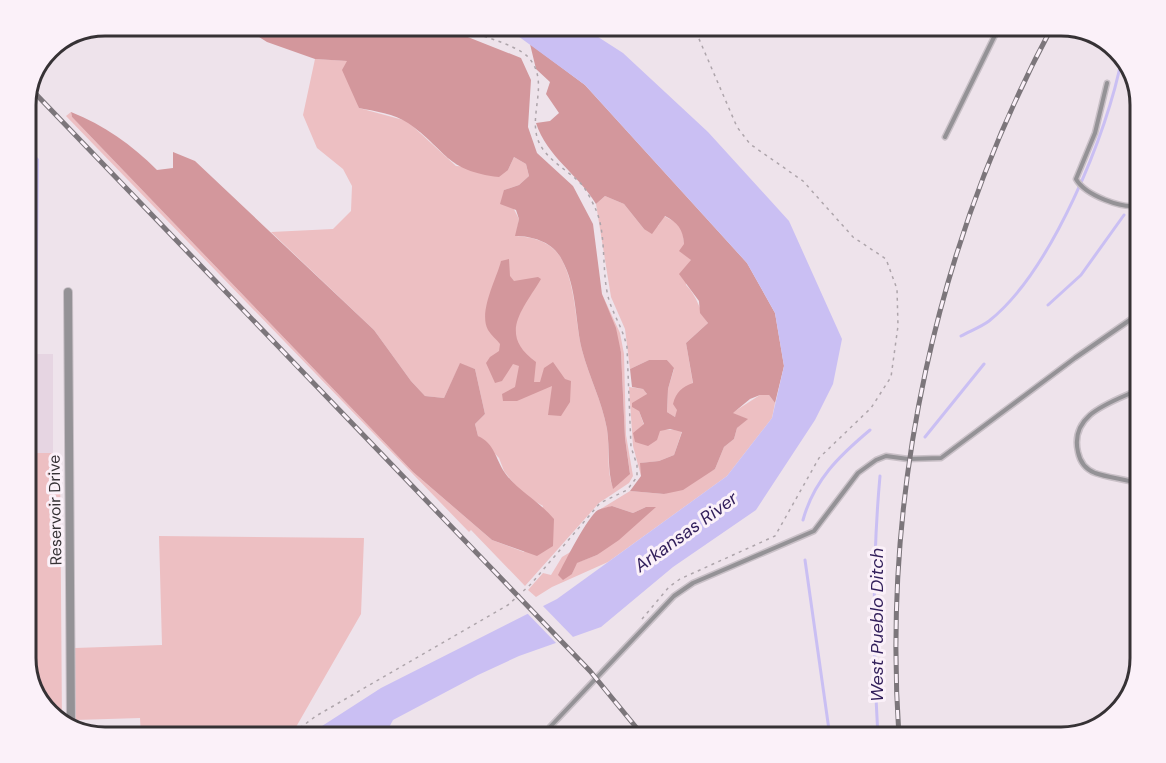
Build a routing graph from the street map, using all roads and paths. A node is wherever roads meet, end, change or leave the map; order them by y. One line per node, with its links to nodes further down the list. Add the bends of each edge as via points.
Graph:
1 (478, 36): 13 (path, via 518,50 529,58 539,88 533,122 538,140 545,152 583,187 597,212 609,300 627,347 631,447 637,477 627,490 600,503 531,584 508,605)
2 (697, 36): 11 (path, via 737,127 750,144 811,189 853,237 886,259 897,289 898,326 891,377 871,408 819,458)
3 (995, 36): 5 (lane)
4 (1107, 83): 6 (lane, via 1095,133 1078,170 1078,182 1121,206)
5 (945, 137)
6 (1130, 206)
7 (68, 292): 12 (street, Reservoir Drive)
8 (1130, 320): 14 (lane, via 941,458 886,456 876,460 858,473 814,531 693,583 674,596)
9 (1130, 394): 10 (lane, via 1092,411 1077,431 1077,451 1083,465 1094,473)
10 (1130, 482)
11 (780, 530)
12 (71, 717)
13 (302, 727)
14 (550, 727)

